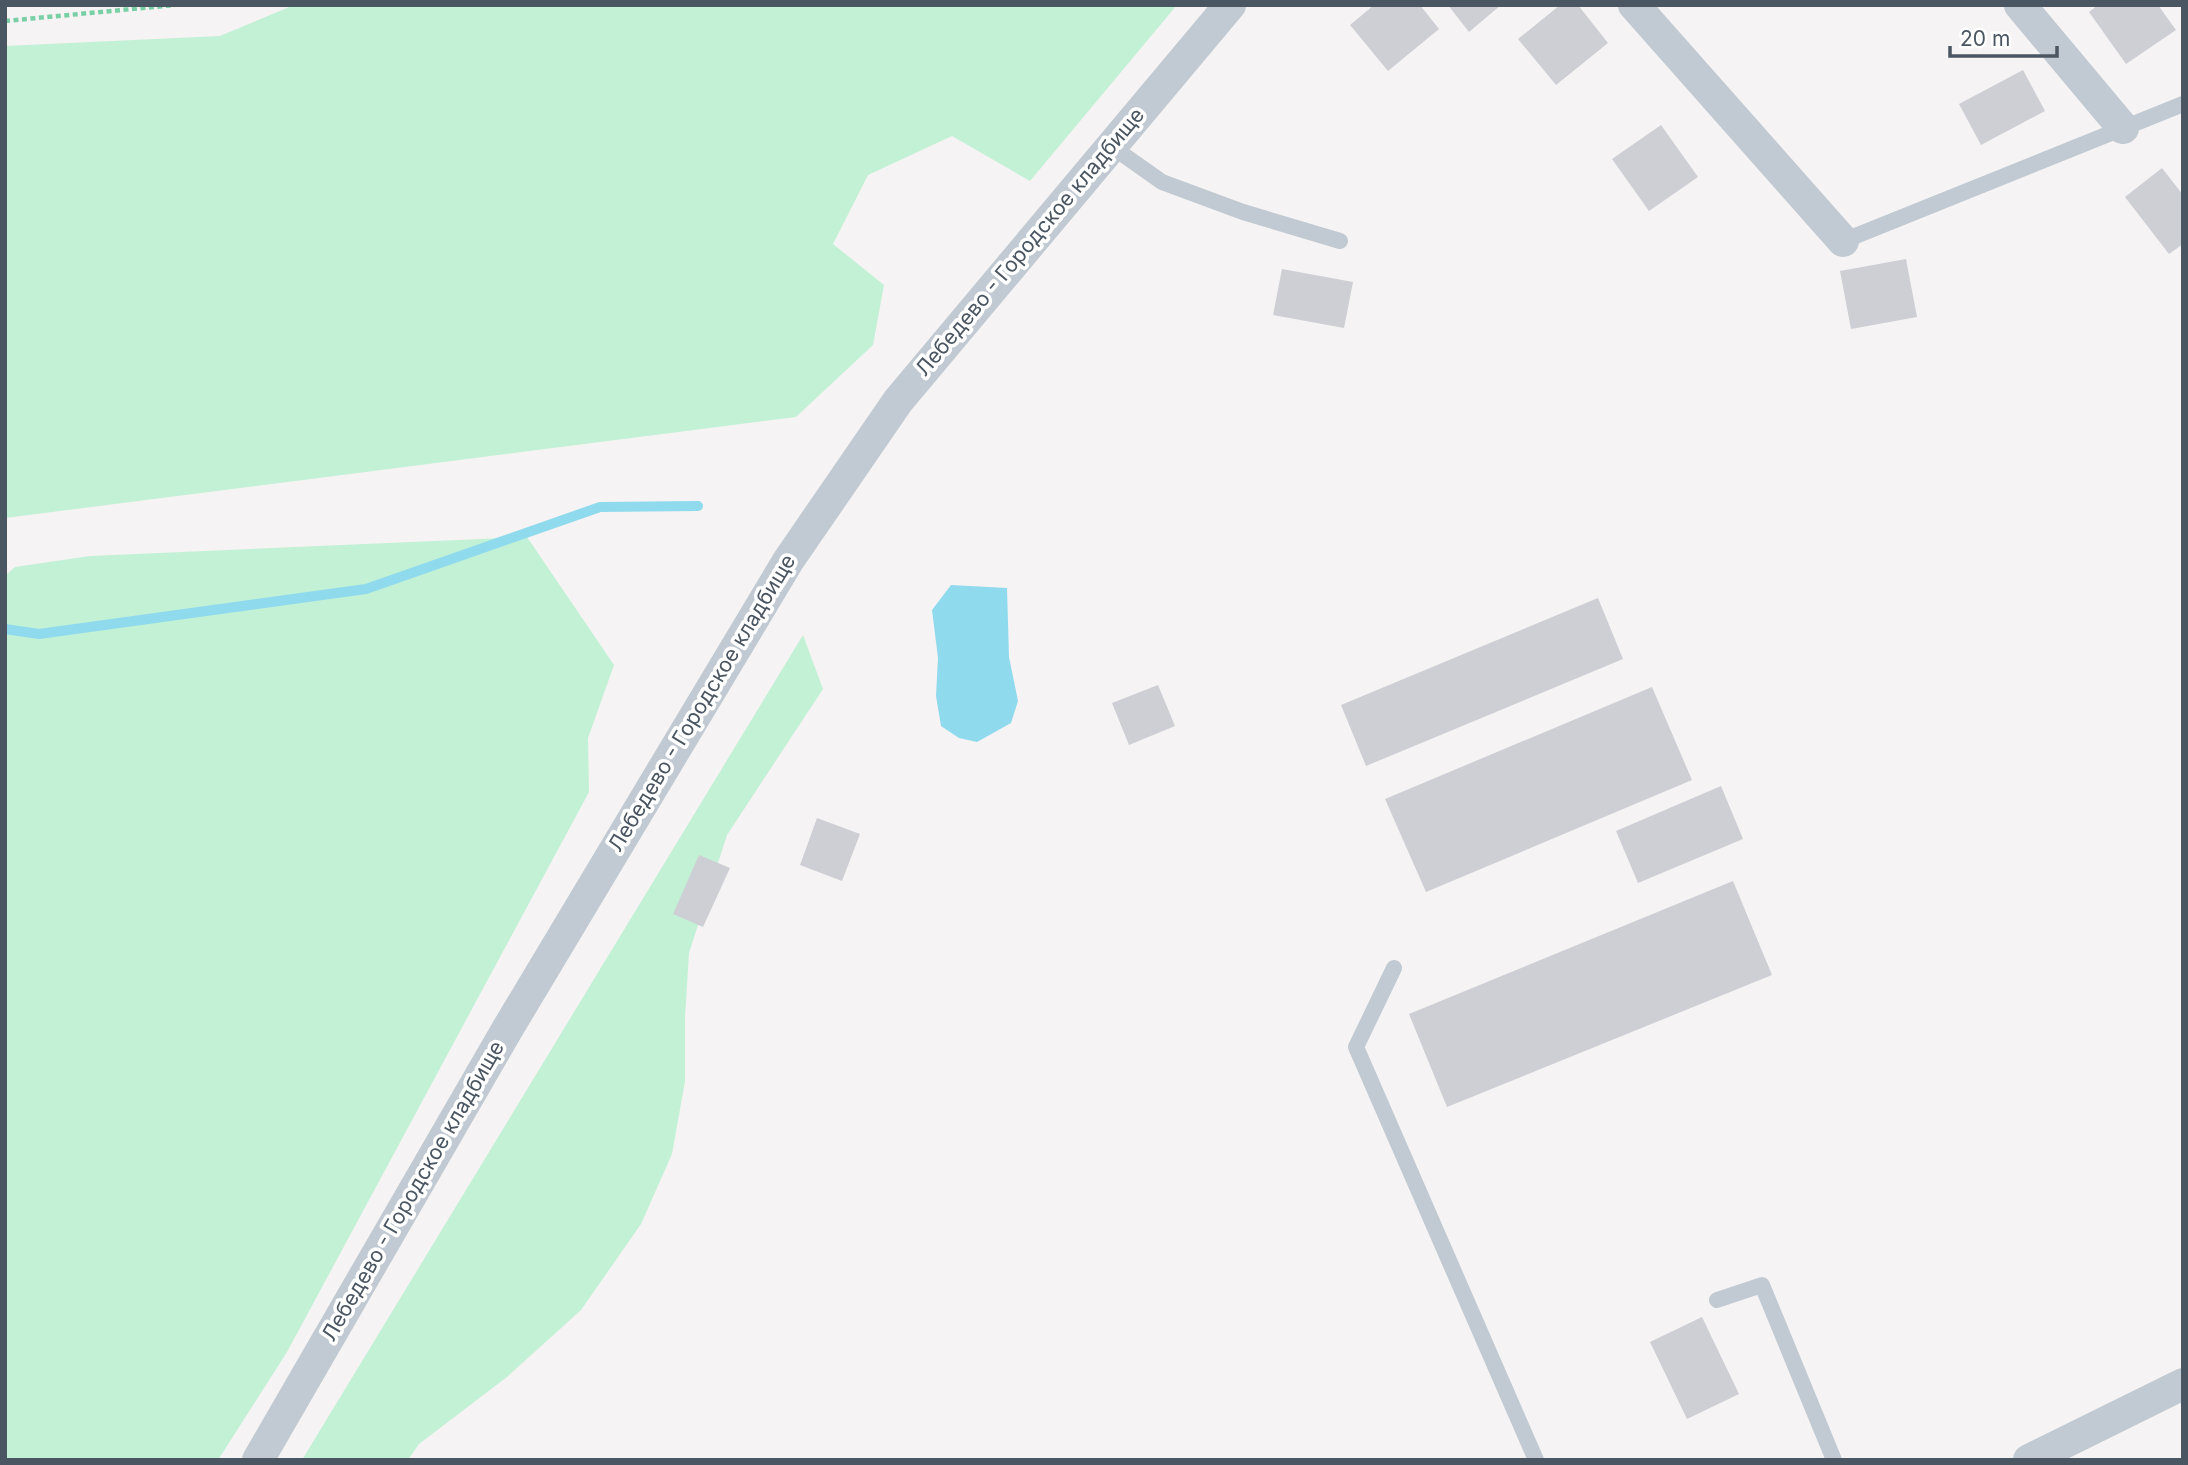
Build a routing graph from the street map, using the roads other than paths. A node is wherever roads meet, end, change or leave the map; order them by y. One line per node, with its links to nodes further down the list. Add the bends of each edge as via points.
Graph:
1 (1230, 5): 6 (street, Лебедево - Городское кладбище)
2 (1634, 5): 8 (street)
3 (2020, 5): 5 (street)
4 (2183, 104): 5 (lane)
5 (2123, 128): 8 (lane)
6 (1111, 146): 7 (lane, via 1161,182); 12 (street, Лебедево - Городское кладбище, via 898,401 803,537 508,1028)
7 (1340, 241)
8 (1843, 241)
9 (1394, 968): 13 (lane, via 1356,1047)
10 (1717, 1300): 14 (lane, via 1762,1285)
11 (2183, 1384): 15 (street)
12 (258, 1460)
13 (1536, 1460)
14 (1834, 1460)
15 (2029, 1460)

